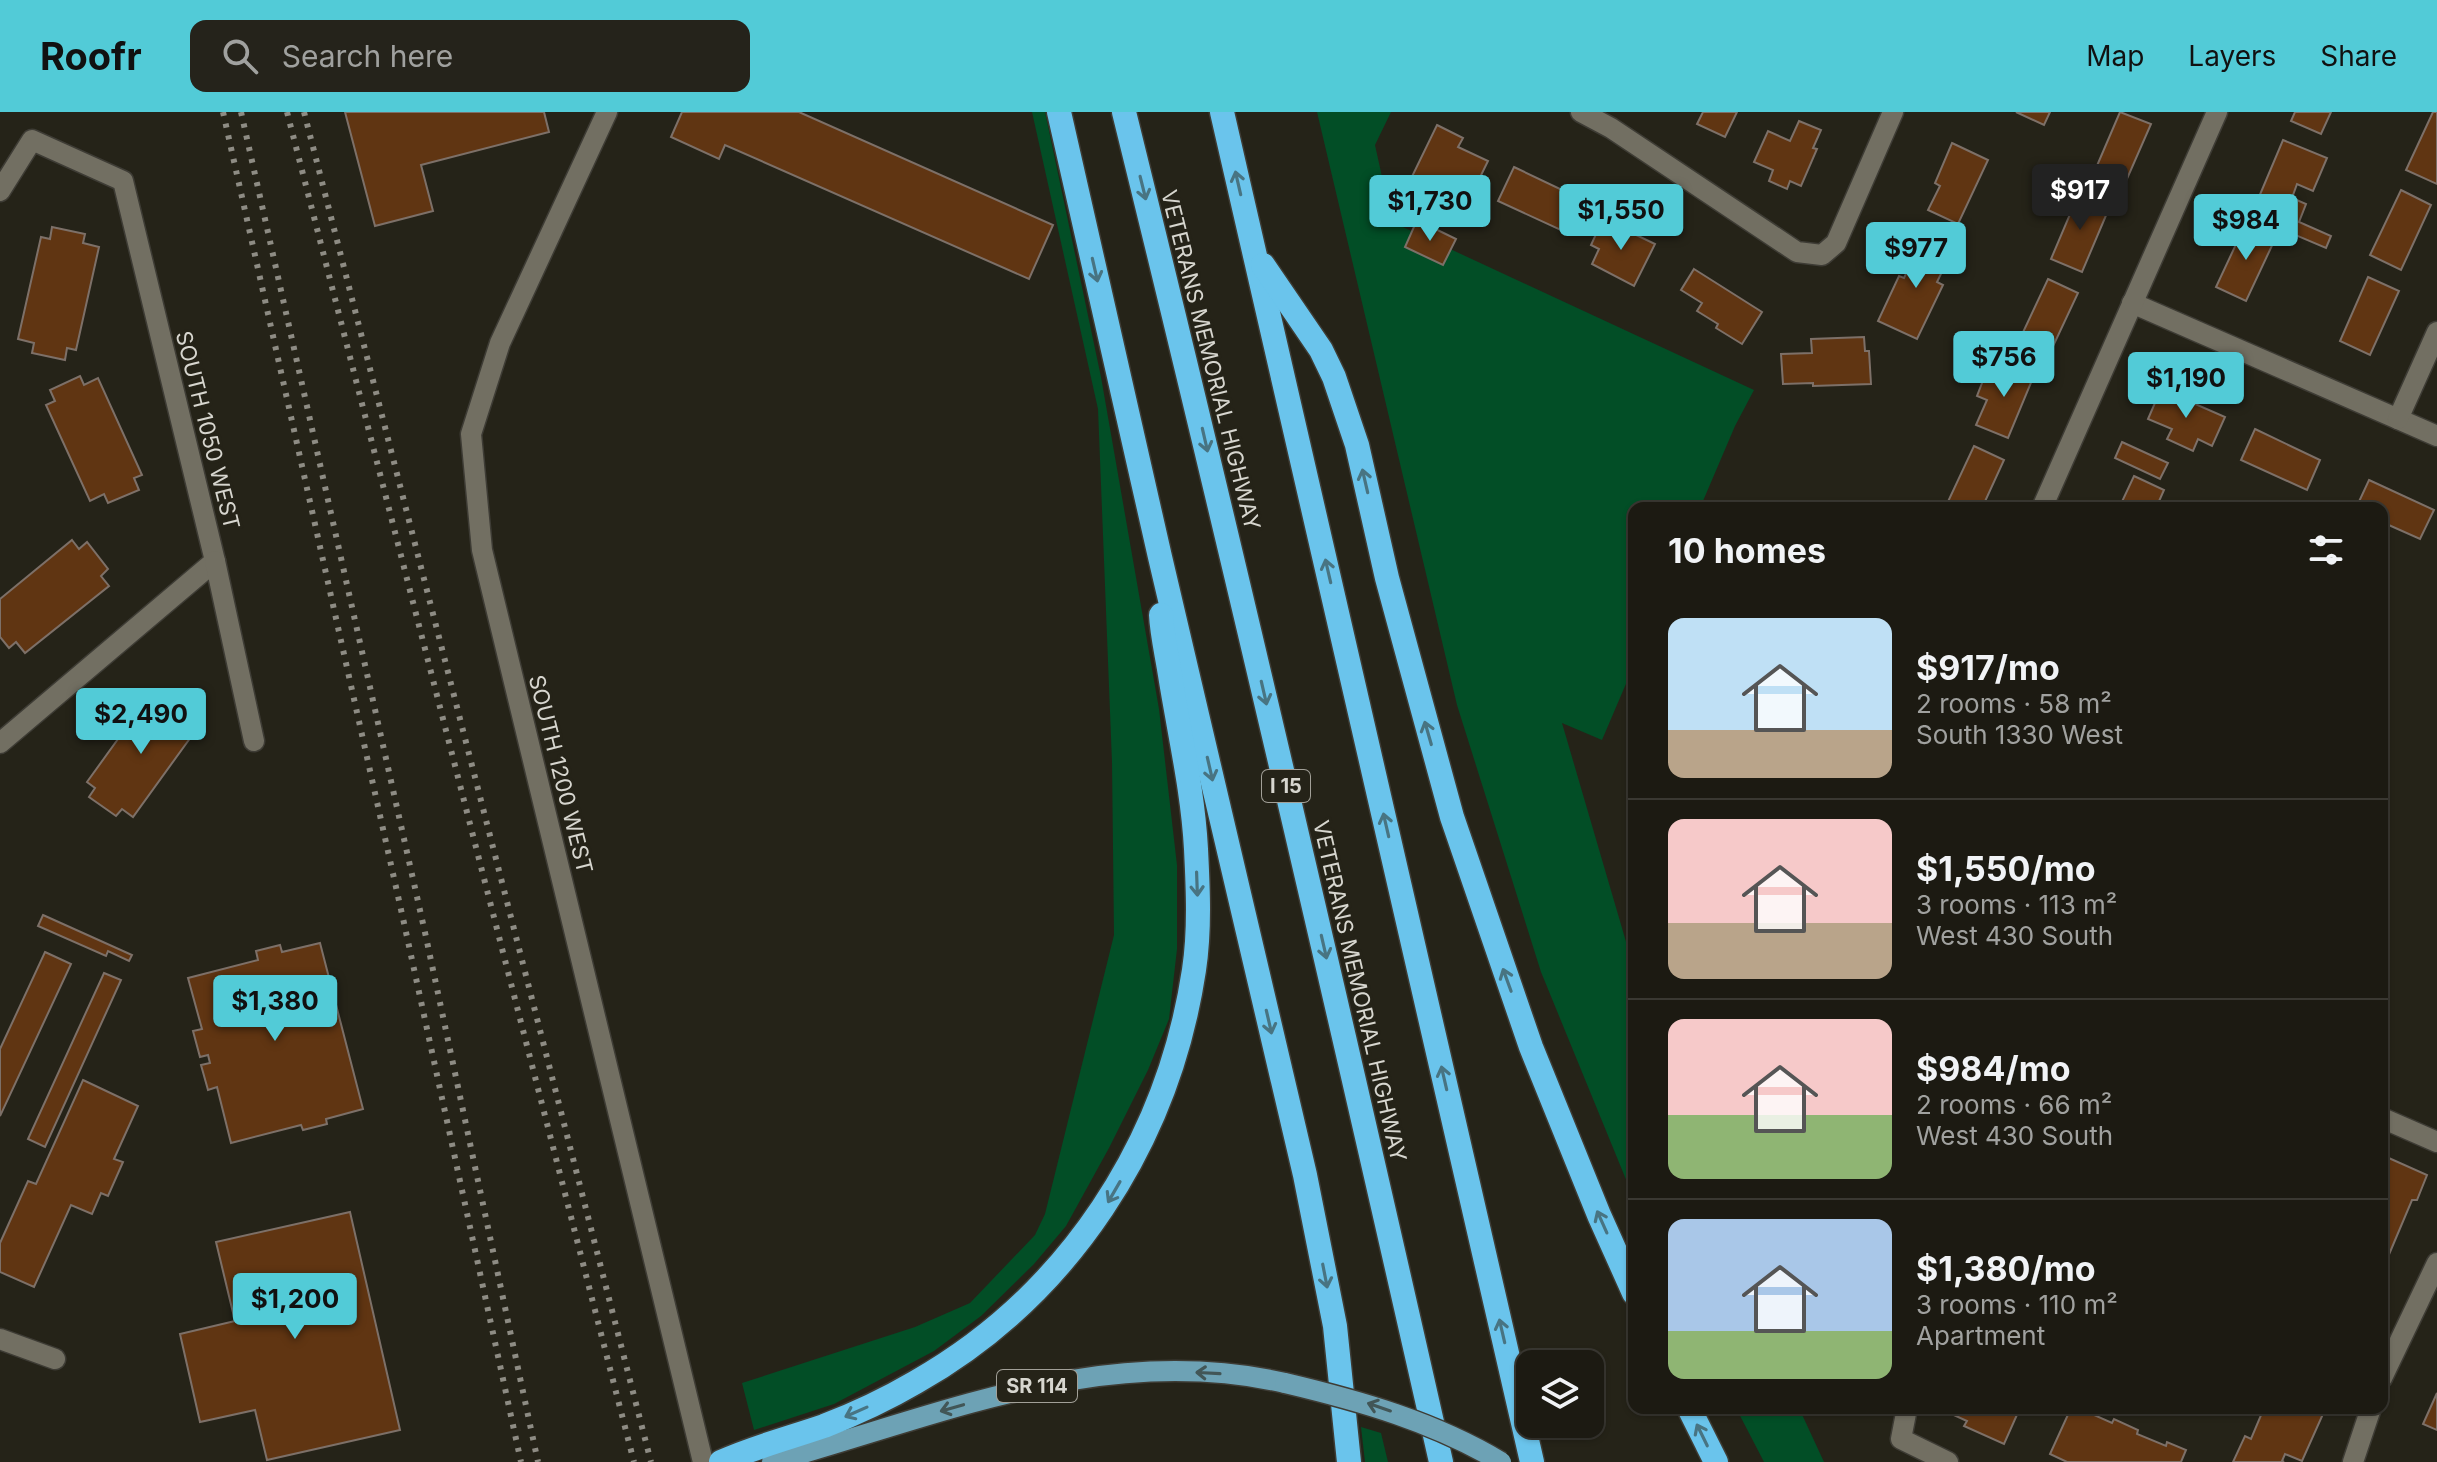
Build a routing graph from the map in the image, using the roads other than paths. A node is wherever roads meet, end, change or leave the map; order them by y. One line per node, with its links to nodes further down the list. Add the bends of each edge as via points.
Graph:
1 (607, 112): 30 (street, SOUTH 1200 WEST, via 500,343 471,434 482,550)
2 (1059, 112): 15 (highway, one-way to 15)
3 (1124, 112): 34 (highway, VETERANS MEMORIAL HIGHWAY / I 15, one-way to 34)
4 (1222, 112): 9 (highway, one-way to 4)
5 (1581, 112): 6 (street, via 1797,252 1822,255 1836,243)
6 (1893, 112)
7 (2217, 112): 10 (street)
8 (0, 191): 16 (street, SOUTH 1050 WEST, via 32,140 123,181)
9 (1255, 253): 22 (highway, one-way to 9, via 1531,1047 1452,817 1357,445 1334,377); 36 (highway, one-way to 9)
10 (2132, 303): 12 (street); 14 (street)
11 (2437, 332): 12 (street)
12 (2398, 419): 13 (street)
13 (2437, 436)
14 (2045, 502)
15 (1160, 557): 29 (highway, one-way to 29, via 1161,620 1192,807 1198,913 1195,967 1170,1072 1105,1207 1032,1296 996,1329 905,1388); 33 (highway, one-way to 33, via 1305,1175 1335,1326)
16 (215, 561): 17 (street, SOUTH 1050 WEST); 18 (street)
17 (3, 735)
18 (254, 741)
19 (2388, 1121): 20 (street)
20 (2437, 1142)
21 (2437, 1263): 25 (street)
22 (1628, 1279)
23 (0, 1339): 24 (street)
24 (55, 1359)
25 (2388, 1365)
26 (1692, 1414): 37 (highway, one-way to 26)
27 (1906, 1414): 38 (street, via 1901,1439)
28 (2369, 1414): 39 (street)
29 (794, 1446): 31 (highway); 32 (main road, SR 114); 35 (main road, SR 114, one-way to 29, bridge, via 1443,1432 1355,1399 1285,1383 1164,1371 1057,1381)
30 (703, 1462)
31 (721, 1462)
32 (772, 1462)
33 (1349, 1462)
34 (1441, 1462)
35 (1501, 1462)
36 (1532, 1462)
37 (1716, 1462)
38 (1948, 1462)
39 (2353, 1462)

